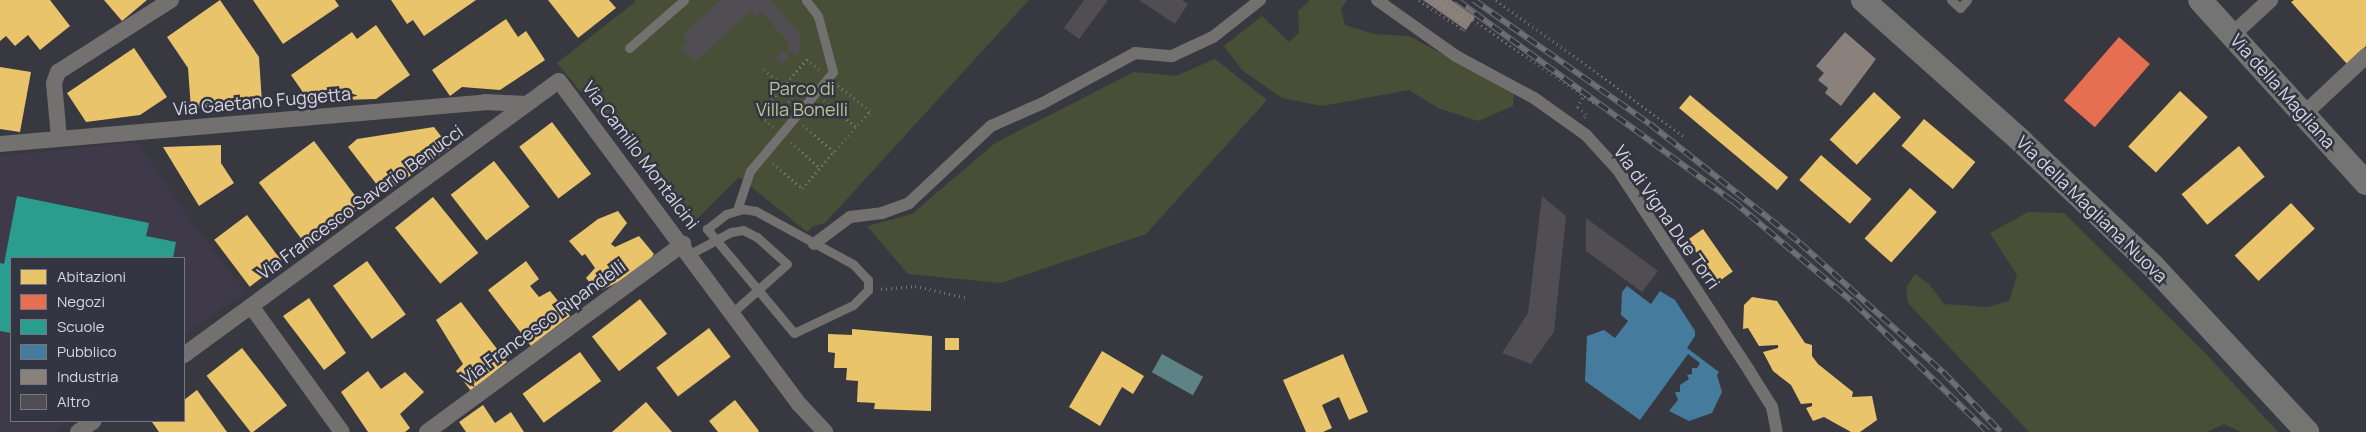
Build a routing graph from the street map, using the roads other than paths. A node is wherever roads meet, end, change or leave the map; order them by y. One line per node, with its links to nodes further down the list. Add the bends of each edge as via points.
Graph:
1 (171, 0): 17 (street, via 58,72 54,83)
2 (684, 0): 12 (lane)
3 (806, 0): 20 (lane, via 818,16 833,67 830,78 744,181)
4 (1260, 0): 22 (street, via 1213,37 1172,56 1135,54 1043,103 990,126 909,203 882,213 850,217)
5 (1377, 0): 33 (street, Via di Vigna Due Torri, via 1456,56 1534,98 1586,135 1618,170 1750,372 1772,407)
6 (1863, 0): 34 (main road, Via della Magliana Nuova, via 2132,245)
7 (1952, 0): 8 (lane, via 1960,8)
8 (1967, 0)
9 (2200, 0): 11 (main road, Via della Magliana)
10 (2270, 0): 11 (street)
11 (2232, 35): 16 (main road, Via della Magliana)
12 (629, 48)
13 (2366, 56): 16 (street)
14 (559, 81): 15 (street, Via Francesco Saverio Benucci); 23 (street, Via Camillo Montalcini)
15 (527, 104): 17 (street, Via Gaetano Fuggetta, via 485,102); 25 (street, Via Francesco Saverio Benucci)
16 (2304, 114): 19 (main road, Via della Magliana)
17 (59, 138): 18 (street, Via Gaetano Fuggetta)
18 (0, 144)
19 (2366, 183)
20 (736, 210): 21 (lane, via 706,229); 22 (lane, via 756,211)
21 (716, 241): 23 (lane, Via Camillo Montalcini); 24 (lane); 24 (lane, Via Camillo Montalcini, via 732,232 746,231 787,264)
22 (814, 244): 24 (lane, via 861,269 868,280 868,290 853,305 794,333)
23 (686, 249): 26 (street, Via Camillo Montalcini); 31 (street, Via Francesco Ripandelli)
24 (756, 292): 26 (lane, Via Camillo Montalcini)
25 (251, 306): 27 (street, Via Francesco Saverio Benucci); 30 (street)
26 (733, 312): 32 (street, Via Camillo Montalcini, via 800,405)
27 (185, 354)
28 (93, 422): 29 (street)
29 (78, 432)
30 (342, 432)
31 (427, 432)
32 (826, 432)
33 (1776, 432)
34 (2307, 432)

